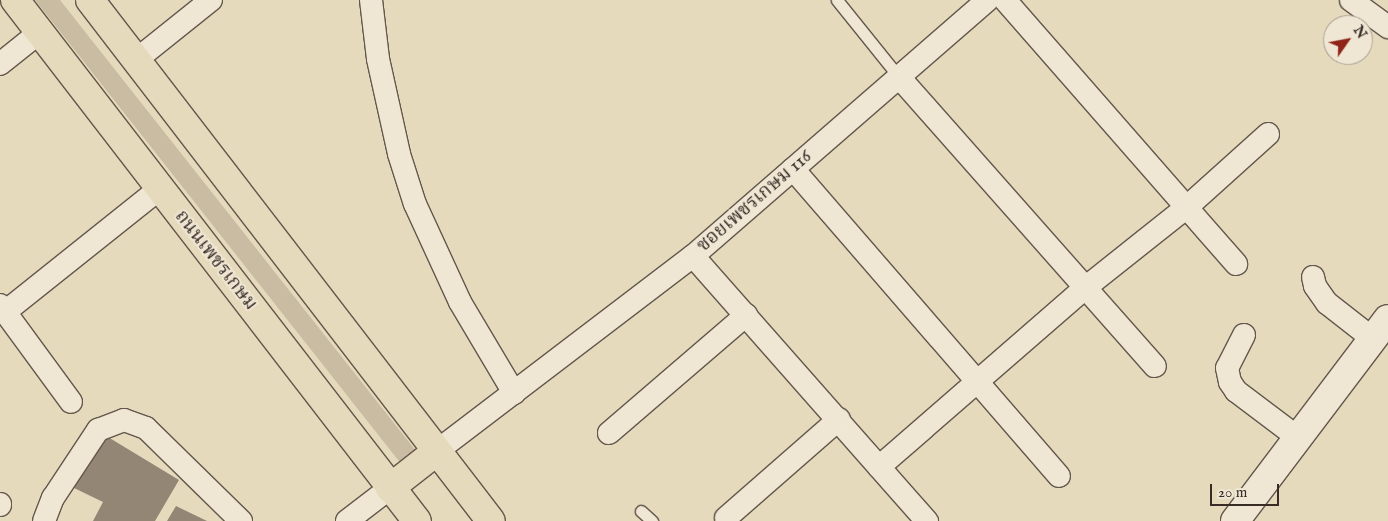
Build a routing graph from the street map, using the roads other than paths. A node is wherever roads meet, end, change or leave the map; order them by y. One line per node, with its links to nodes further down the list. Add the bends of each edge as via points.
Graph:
1 (15, 0): 10 (main road, ถนนเพชรเกษม)
2 (90, 0): 11 (main road)
3 (211, 0): 11 (street)
4 (371, 0): 28 (street, via 378,58 415,204 460,302)
5 (837, 0): 13 (lane)
6 (988, 0): 13 (street, ซอยเพชรเกษม 116)
7 (1005, 0): 17 (street)
8 (1350, 0): 9 (street)
9 (1388, 27)
10 (40, 32): 12 (street); 16 (main road, ถนนเพชรเกษม)
11 (136, 60): 33 (main road)
12 (0, 64)
13 (899, 77): 15 (street, ซอยเพชรเกษม 116); 21 (street)
14 (1268, 134): 17 (street)
15 (793, 169): 18 (street, ซอยเพชรเกษม 116); 27 (street)
16 (159, 189): 22 (street); 36 (main road, ถนนเพชรเกษม)
17 (1187, 207): 19 (street); 21 (street)
18 (694, 256): 23 (street); 28 (street, ซอยเพชรเกษม 116)
19 (1236, 264)
20 (1313, 277): 24 (street, via 1327,304)
21 (1085, 288): 26 (street); 27 (street)
22 (3, 309): 29 (street)
23 (746, 316): 30 (street); 31 (street)
24 (1380, 329): 32 (street)
25 (1244, 335): 32 (street, via 1227,368 1230,382 1236,391)
26 (1155, 366)
27 (976, 381): 34 (street); 35 (street)
28 (514, 394): 33 (street, ซอยเพชรเกษม 116)
29 (71, 402)
30 (839, 419): 34 (street); 38 (street)
31 (610, 433)
32 (1297, 436): 39 (street)
33 (438, 451): 36 (main road); 44 (main road)
34 (879, 467): 46 (street)
35 (1059, 476)
36 (390, 488): 42 (street); 43 (main road, ถนนเพชรเกษม)
37 (641, 511): 45 (lane)
38 (726, 518)
39 (1238, 520)
40 (44, 521): 41 (street, via 53,498 98,430 124,420 146,428)
41 (241, 521)
42 (347, 521)
43 (417, 521)
44 (491, 521)
45 (652, 521)
46 (927, 521)

